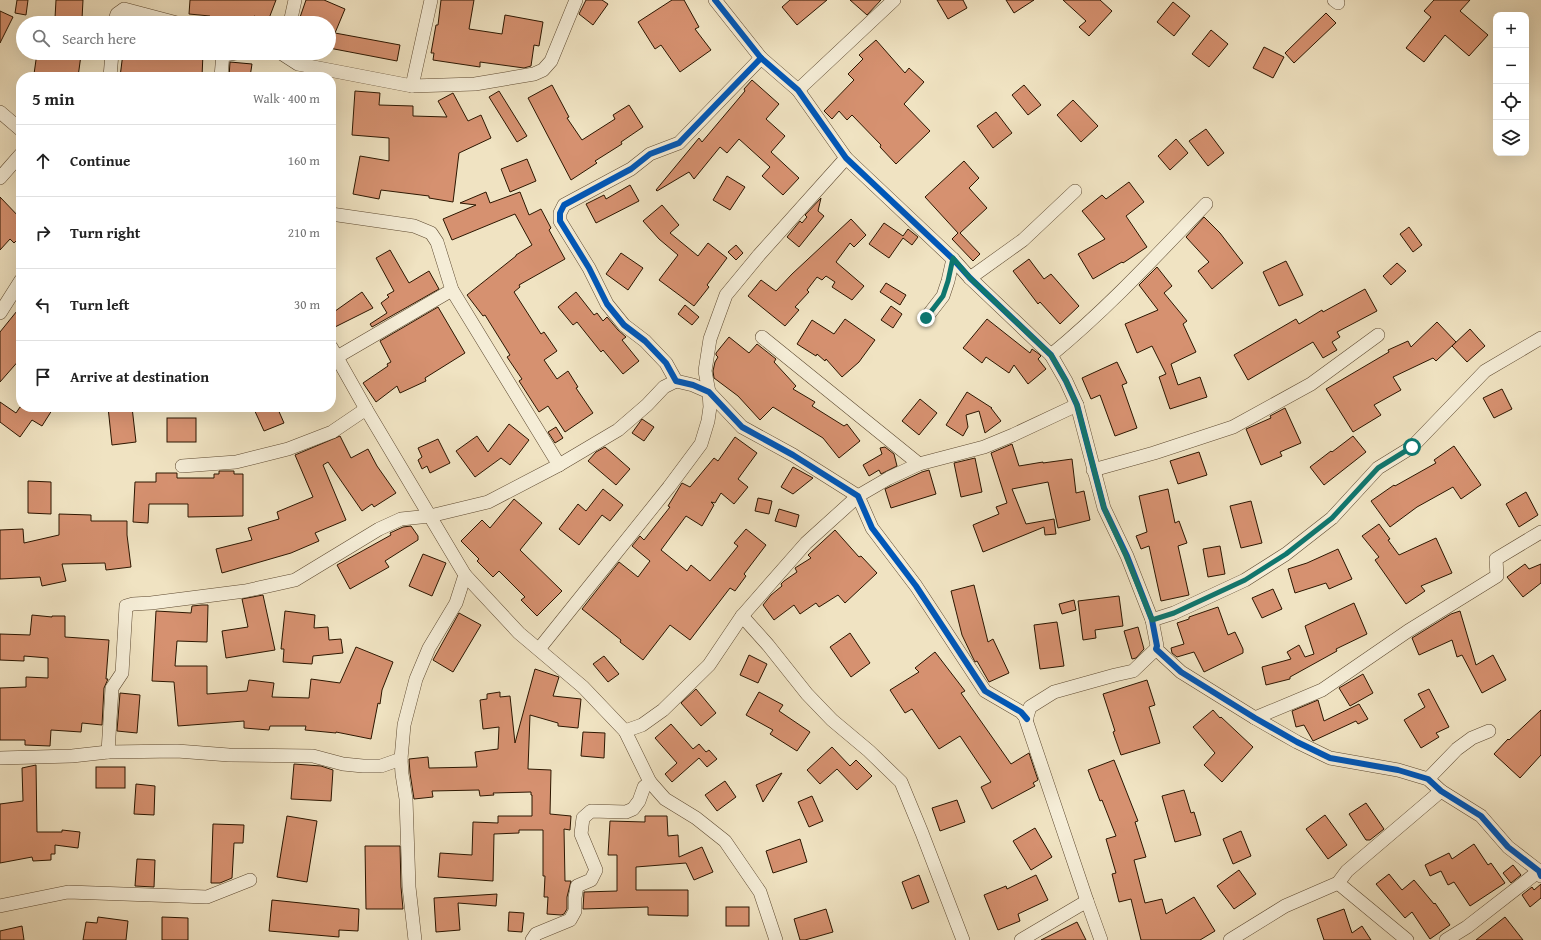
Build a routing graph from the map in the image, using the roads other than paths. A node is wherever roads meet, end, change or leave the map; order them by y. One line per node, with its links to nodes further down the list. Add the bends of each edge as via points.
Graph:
1 (295, 0): 9 (street)
2 (431, 0): 16 (street)
3 (576, 0): 16 (street, via 551,61 543,70 534,74 475,84)
4 (715, 0): 10 (street)
5 (894, 0): 17 (street)
6 (124, 5): 7 (street); 8 (street)
7 (117, 16)
8 (156, 16)
9 (292, 16)
10 (761, 58): 17 (street); 38 (street, via 679,143 650,154 631,169 564,205 560,213 560,221 589,268 607,304 624,325 645,341 666,363)
11 (111, 60): 14 (street)
12 (226, 60): 15 (street)
13 (291, 60): 16 (street, via 298,64)
14 (110, 72)
15 (223, 72)
16 (412, 86)
17 (798, 90): 20 (street)
18 (0, 112): 19 (street)
19 (16, 126)
20 (846, 158): 26 (street); 39 (street, via 726,295 710,339 705,371)
21 (16, 160): 22 (street)
22 (0, 178)
23 (1074, 192): 27 (street, via 1023,240)
24 (1206, 204): 36 (street, via 1123,290)
25 (336, 215): 29 (street, via 414,226 431,233 437,242)
26 (953, 258): 27 (street); 31 (street, via 943,296)
27 (970, 278): 36 (street)
28 (16, 288): 30 (street)
29 (452, 290): 35 (street); 43 (street)
30 (0, 313)
31 (926, 318)
32 (1378, 335): 45 (street, via 1311,384 1233,427)
33 (762, 337): 42 (street)
34 (1541, 338): 51 (street, via 1485,371 1412,447 1378,468 1332,518 1286,554 1245,580 1174,613)
35 (336, 351)
36 (1051, 355): 40 (street)
37 (336, 356): 41 (street)
38 (676, 381): 39 (street); 43 (street, via 664,387 647,406 618,430)
39 (709, 392): 46 (street, via 742,427); 52 (street, via 708,421 701,444)
40 (1077, 405): 42 (street, via 984,447); 45 (street)
41 (366, 409): 44 (street, via 332,432 288,449 236,462); 47 (street)
42 (919, 464): 46 (street)
43 (559, 465): 47 (street, via 488,502)
44 (182, 466)
45 (1093, 470): 51 (street, via 1104,508)
46 (858, 496): 50 (street, via 806,543); 55 (street, via 872,528 916,586 984,691 1021,712)
47 (430, 516): 49 (street); 58 (street, via 401,519 385,526 294,580 245,591 126,606 122,673 112,688)
48 (1541, 532): 54 (street, via 1496,559 1497,576 1408,631 1322,690)
49 (465, 575): 52 (street, via 519,633); 60 (street, via 456,603 429,648 416,679 404,725)
50 (742, 616): 56 (street, via 708,664 663,710 642,725); 72 (street, via 812,700 901,782)
51 (1152, 620): 53 (street)
52 (539, 649): 56 (street, via 584,686)
53 (1156, 649): 54 (street, via 1181,672); 55 (street, via 1133,671 1054,692 1030,707)
54 (1255, 718): 61 (street, via 1330,758 1398,770)
55 (1027, 719): 67 (street)
56 (625, 730): 62 (street)
57 (1490, 731): 61 (street, via 1472,738 1457,749)
58 (108, 752): 59 (street); 60 (street, via 177,751 229,755 313,756 363,766 381,766)
59 (0, 758)
60 (401, 759): 69 (street)
61 (1428, 779): 63 (street)
62 (650, 782): 70 (street, via 644,787 633,809 626,812 591,812 583,818 581,834 596,870 591,880 577,886 575,911 570,920 536,934); 71 (street, via 665,799 696,818 725,841 760,892)
63 (1441, 791): 64 (street, via 1481,816 1508,847); 66 (street, via 1347,871)
64 (1540, 874): 77 (street)
65 (250, 880): 68 (street, via 207,897 68,892)
66 (1338, 883): 75 (street, via 1285,906); 76 (street)
67 (1087, 901): 73 (street); 74 (street)
68 (0, 906)
69 (415, 940)
70 (532, 940)
71 (776, 940)
72 (963, 940)
73 (1021, 940)
74 (1101, 940)
75 (1230, 940)
76 (1407, 940)
77 (1446, 940)

